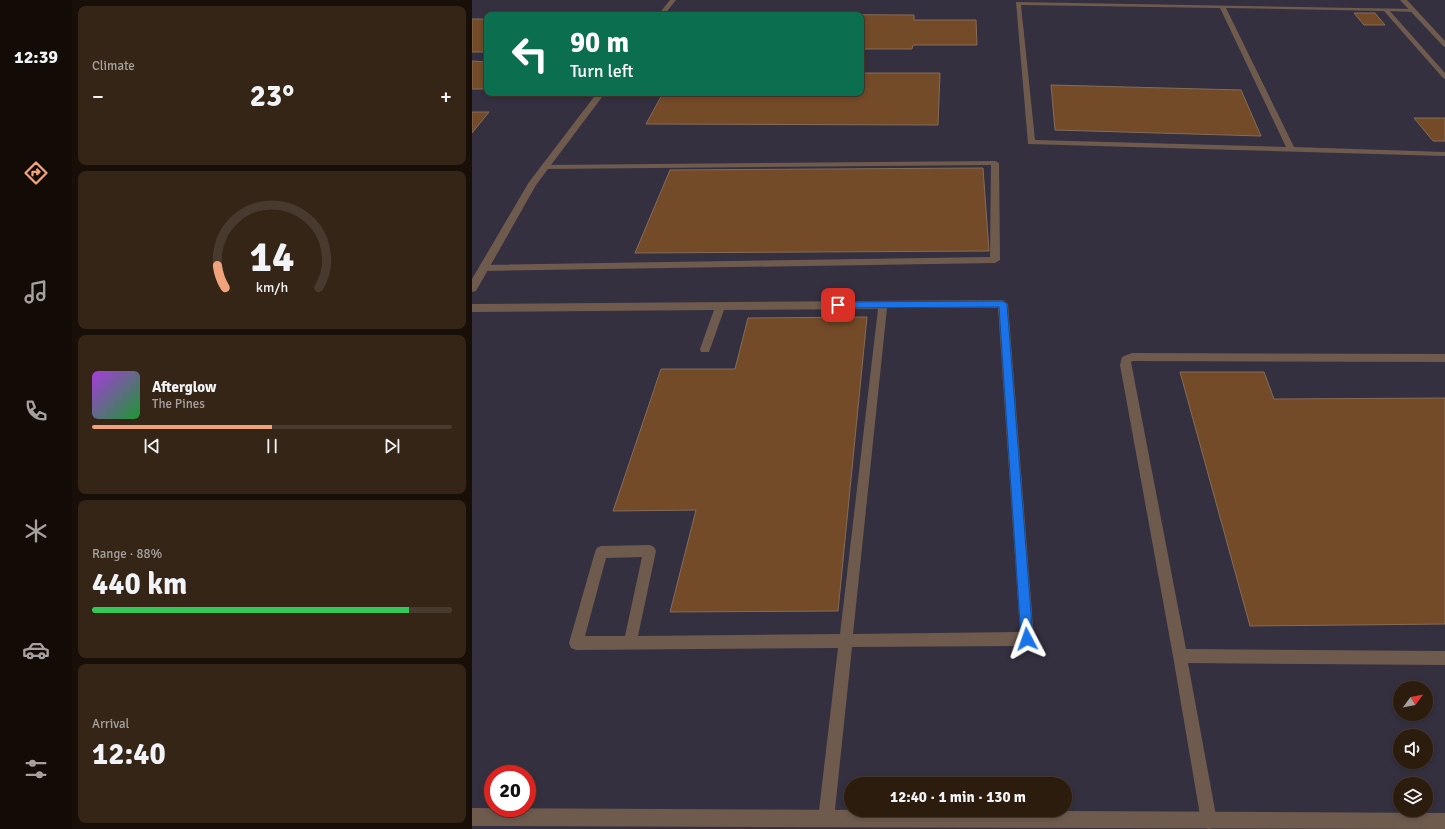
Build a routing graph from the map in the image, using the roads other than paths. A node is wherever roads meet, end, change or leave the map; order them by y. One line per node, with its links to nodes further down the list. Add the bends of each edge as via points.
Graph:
1 (673, 0): 6 (street)
2 (1403, 0): 5 (street)
3 (1222, 7): 4 (lane); 10 (lane); 10 (lane, via 1018,3 1031,142)
4 (1386, 10): 5 (lane); 8 (lane)
5 (1412, 10): 7 (street)
6 (663, 12)
7 (1445, 45)
8 (1445, 77)
9 (599, 96): 12 (street)
10 (1292, 150): 11 (lane)
11 (1445, 154)
12 (545, 167): 13 (street, via 532,184); 13 (lane, via 995,163 995,260)
13 (484, 268): 14 (street)
14 (472, 288)
15 (883, 305): 16 (lane); 20 (lane); 20 (lane, via 1003,304 1027,639)
16 (720, 306): 17 (lane); 18 (lane)
17 (472, 308)
18 (705, 350)
19 (1445, 358): 22 (lane, via 1132,357 1126,360)
20 (846, 640): 21 (lane); 25 (lane)
21 (630, 643): 21 (lane, via 576,643 601,552 650,551)
22 (1180, 656): 23 (lane); 26 (lane)
23 (1445, 658)
24 (472, 816): 25 (street)
25 (826, 819): 26 (street)
26 (1209, 821): 27 (street)
27 (1445, 822)

